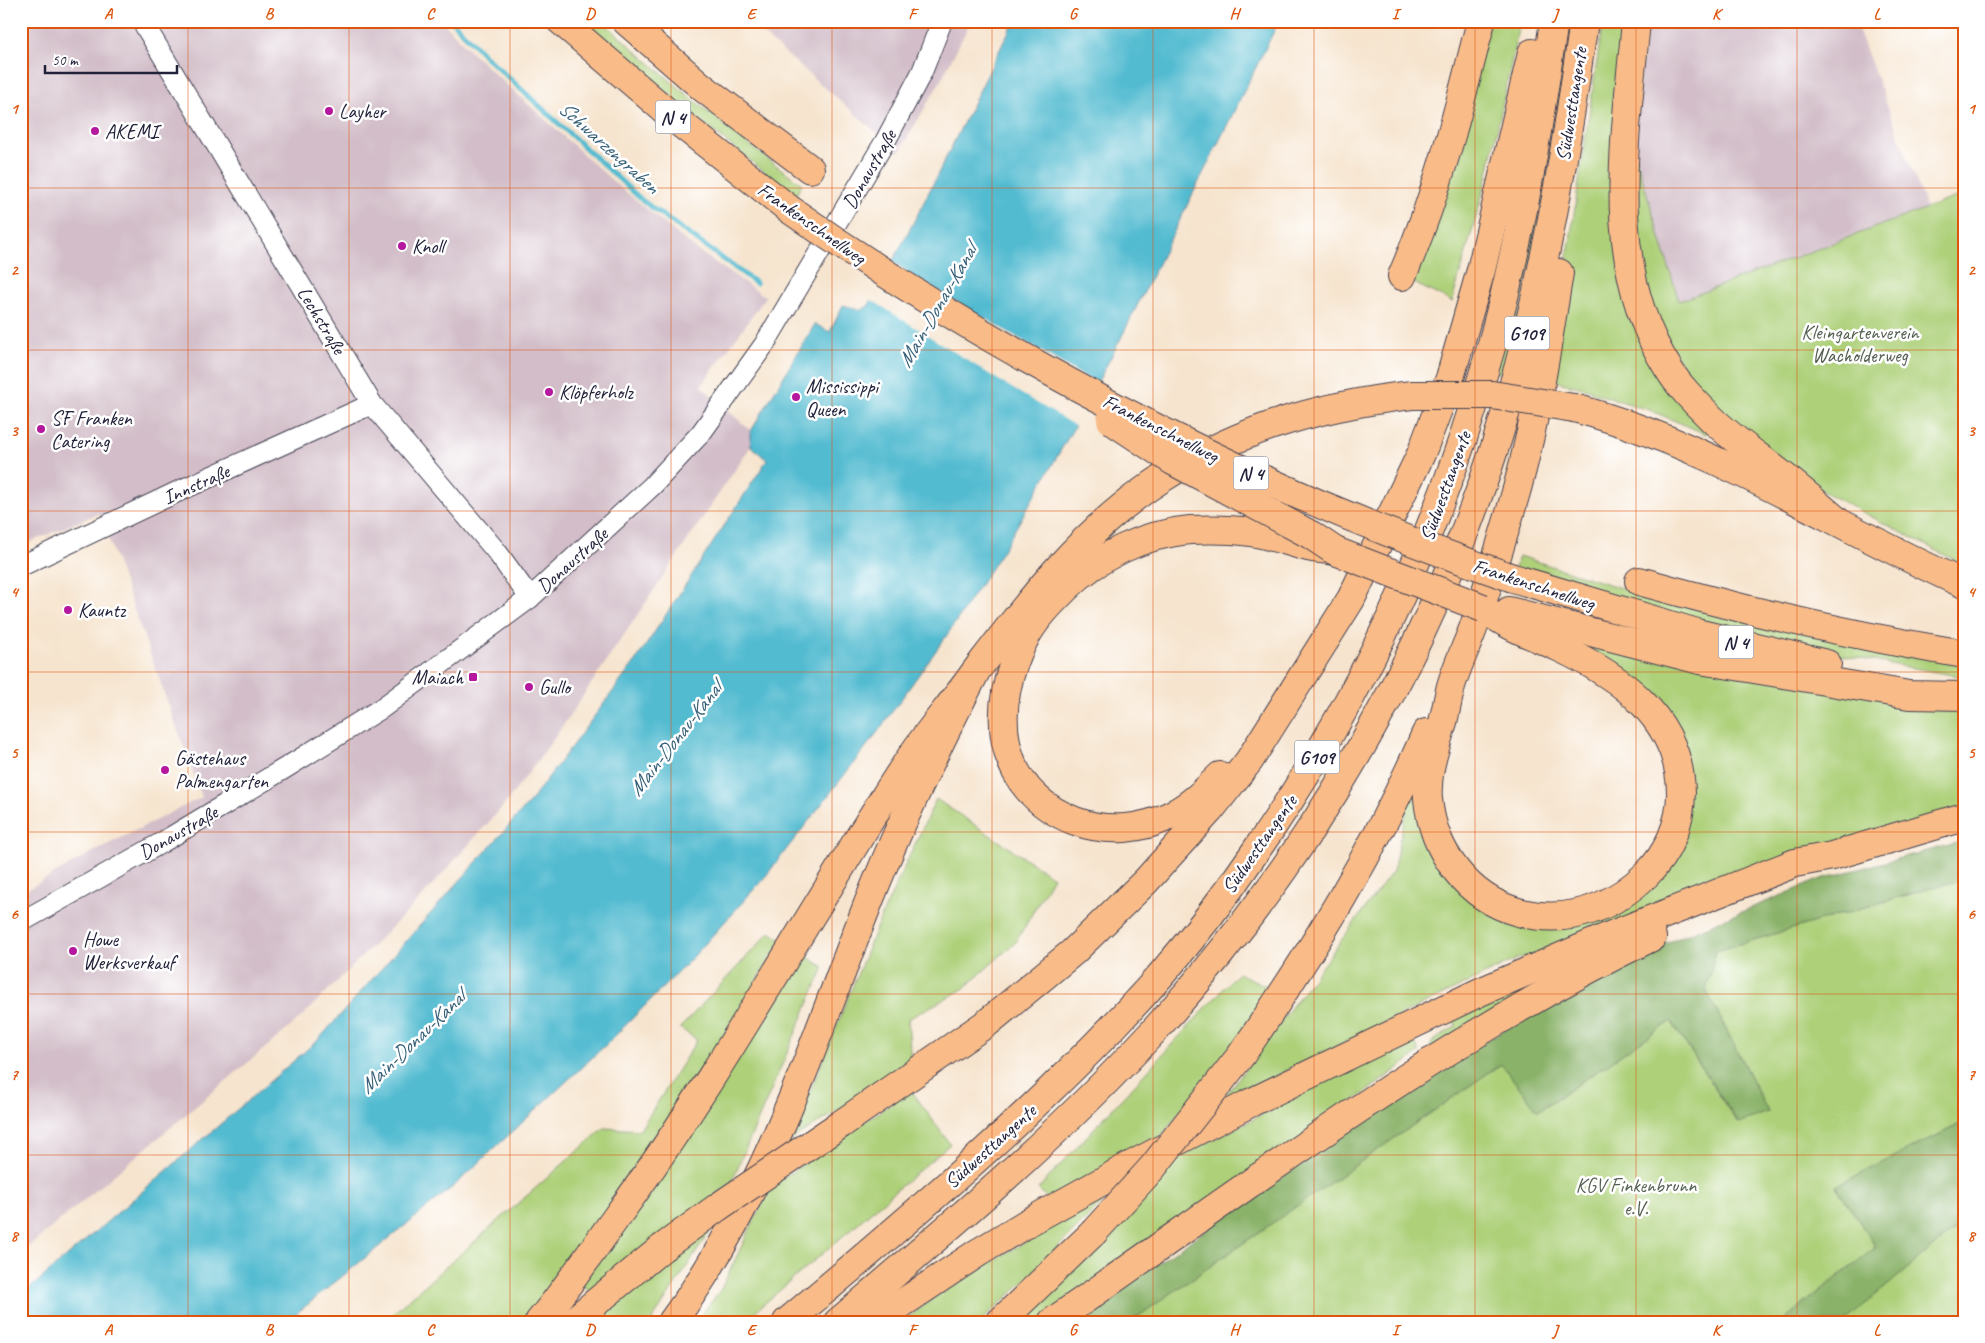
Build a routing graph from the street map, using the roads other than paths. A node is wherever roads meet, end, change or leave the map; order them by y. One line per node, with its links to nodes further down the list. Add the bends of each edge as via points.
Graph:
1 (142, 21): 14 (street, Lechstraße)
2 (561, 21): 13 (highway, Frankenschnellweg / N 4, bridge, via 675,120 789,209 921,296)
3 (626, 21): 11 (highway, N 4, via 702,87)
4 (942, 21): 20 (street, Donaustraße, via 922,72 887,138 764,346 717,412 652,486)
5 (1481, 21): 12 (highway, via 1444,164)
6 (1539, 21): 27 (highway, via 1481,270 1450,378 1427,437 1351,599)
7 (1554, 21): 34 (highway, Südwesttangente / G109, via 1518,231 1468,424 1395,613 1320,752 1238,877 1162,974 1108,1033 1001,1137)
8 (1584, 21): 10 (highway, Südwesttangente / G109)
9 (1636, 21): 15 (highway, via 1627,124 1624,233 1634,293 1644,319 1668,369 1707,414)
10 (1572, 105): 24 (highway, via 1568,211 1530,429 1506,526); 35 (highway, Südwesttangente / G109, via 1537,292 1502,425 1427,620 1387,701 1345,774 1259,903 1153,1032 1046,1140)
11 (810, 169)
12 (1402, 276)
13 (1049, 371): 16 (highway, bridge, via 1126,431 1173,461); 25 (highway, Frankenschnellweg / N 4, bridge, via 1136,417 1303,497 1512,578 1697,633 1826,664)
14 (372, 404): 17 (street, Innstraße); 20 (street, Lechstraße, via 497,552)
15 (1835, 519): 19 (highway); 23 (highway, bridge, via 1713,458 1630,425 1574,408 1492,395 1412,395 1328,408 1276,423 1228,442 1174,471 1121,508 1065,559 1016,616)
16 (1335, 551): 21 (highway, bridge); 27 (highway, via 1250,532 1215,530 1188,530 1134,544 1101,560 1048,606 1026,636 1005,690 1003,725 1008,751 1020,778 1032,793 1064,817 1098,828 1129,828 1175,814 1214,783)
17 (21, 566)
18 (1639, 582): 22 (highway, via 1816,626)
19 (1964, 584)
20 (530, 598): 30 (street, Donaustraße, via 382,708 169,838)
21 (1495, 613): 24 (highway, via 1601,670 1628,689 1660,722 1674,753 1681,805 1676,827 1650,871 1620,897 1604,906 1558,916 1516,912 1485,896 1461,877 1438,841 1428,799 1430,762); 26 (highway, via 1700,660 1909,695)
22 (1964, 654)
23 (976, 671): 31 (highway, via 880,803 663,1152); 33 (highway, via 932,756 888,854 771,1150 732,1229)
24 (1452, 684): 37 (highway, bridge, via 1432,718 1393,806 1342,901 1242,1054 1153,1167 1093,1233)
25 (1964, 689)
26 (1964, 696)
27 (1271, 726): 32 (highway, bridge, via 1249,761 1210,810 1097,931 1051,972 987,1023 718,1207)
28 (1964, 817): 29 (highway)
29 (1832, 856): 36 (highway, via 1795,863 1614,934 1482,991 1314,1071 1061,1204); 38 (highway, via 1797,875 1654,936 1516,1008 1400,1081)
30 (21, 922)
31 (539, 1322)
32 (572, 1322)
33 (672, 1322)
34 (787, 1322)
35 (838, 1322)
36 (874, 1322)
37 (1000, 1322)
38 (1052, 1322)

